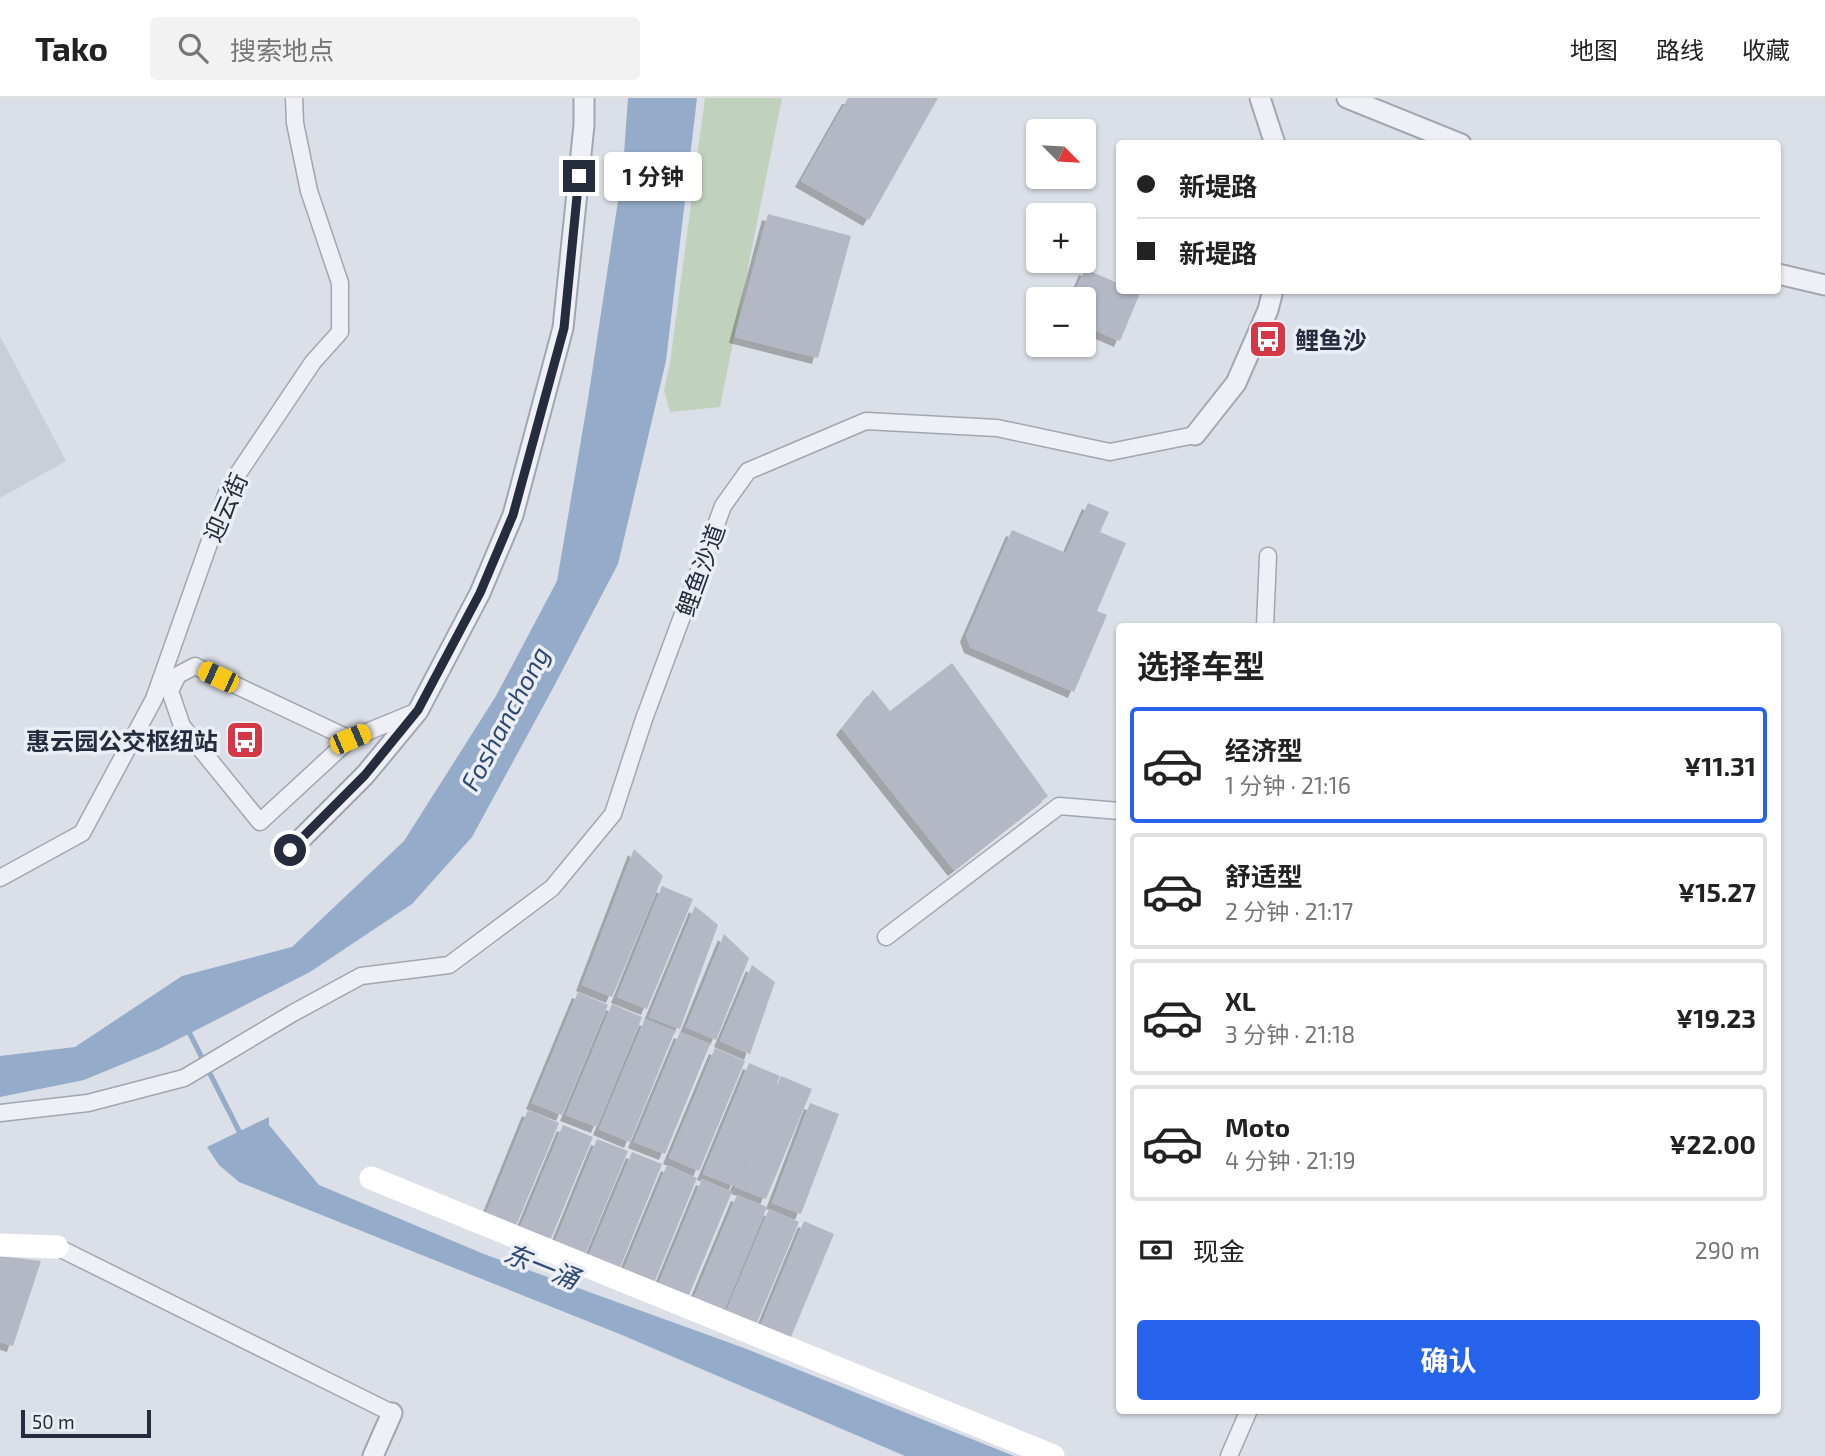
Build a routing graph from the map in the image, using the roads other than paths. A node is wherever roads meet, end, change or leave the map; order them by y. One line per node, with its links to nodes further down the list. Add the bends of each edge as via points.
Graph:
1 (294, 98): 17 (street, 迎云街, via 309,191 340,283 340,332 313,362 229,487 154,699 82,833)
2 (584, 98): 13 (street, via 564,328 513,515 480,593)
3 (1260, 98): 5 (street)
4 (1347, 98): 6 (street)
5 (1274, 140)
6 (1451, 140)
7 (1781, 275): 8 (street)
8 (1825, 285)
9 (1272, 294): 10 (street, via 1236,383)
10 (1195, 435): 19 (street, 鲤鱼沙道, via 1110,452 997,428 866,421 748,471 723,506 613,814 552,888 449,965 361,976 184,1079 88,1103)
11 (1268, 556): 12 (street)
12 (1265, 623)
13 (418, 710): 14 (street); 16 (street, via 365,775)
14 (350, 739): 14 (street, via 195,666 178,675 170,691 182,726 260,822)
15 (1116, 811): 18 (street, via 1059,806)
16 (290, 850)
17 (0, 878)
18 (886, 937)
19 (0, 1114)
20 (371, 1178): 26 (main road)
21 (0, 1245): 22 (main road)
22 (57, 1247): 23 (street)
23 (392, 1413): 25 (street)
24 (1247, 1414): 27 (street)
25 (373, 1456)
26 (1053, 1456)
27 (1229, 1456)

